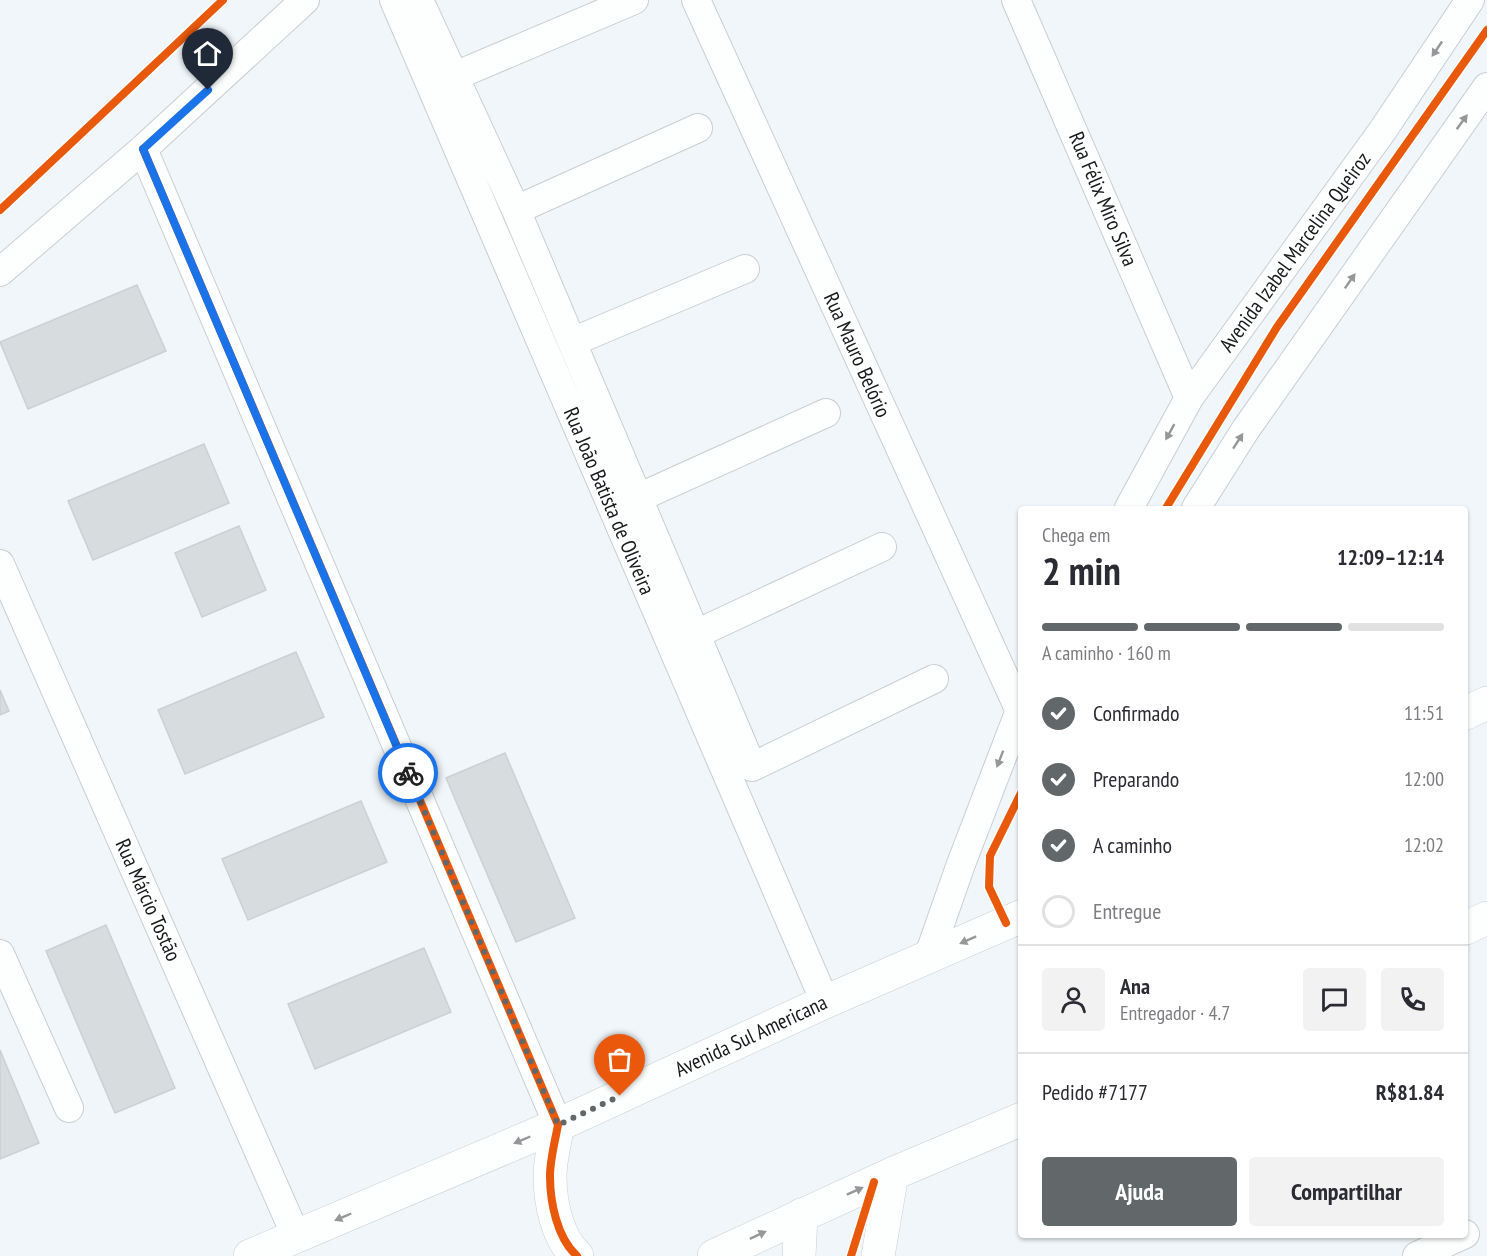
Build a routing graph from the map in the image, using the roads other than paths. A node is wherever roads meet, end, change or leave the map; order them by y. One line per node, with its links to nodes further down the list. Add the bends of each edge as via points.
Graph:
1 (305, 0): 11 (street)
2 (394, 0): 34 (street, Rua João Batista de Oliveira)
3 (419, 0): 8 (street)
4 (634, 0): 8 (street)
5 (696, 0): 25 (street, Rua Mauro Belório)
6 (1016, 0): 16 (street, Rua Félix Miro Silva)
7 (1470, 0): 16 (street, Avenida Izabel Marcelina Queiroz, one-way to 16, via 1383,130)
8 (455, 76): 12 (street)
9 (1487, 87): 20 (street, one-way to 9, via 1246,429)
10 (698, 128): 12 (street)
11 (143, 149): 14 (street); 37 (street)
12 (516, 210): 15 (street)
13 (745, 270): 15 (street)
14 (0, 272)
15 (573, 342): 18 (street)
16 (1189, 398): 19 (street, Avenida Izabel Marcelina Queiroz, one-way to 19)
17 (826, 413): 18 (street)
18 (638, 498): 23 (street)
19 (1130, 506)
20 (1197, 506)
21 (882, 548): 23 (street)
22 (0, 564): 42 (street, Rua Márcio Tostão)
23 (696, 634): 24 (street, via 752,767)
24 (934, 679)
25 (1018, 703)
26 (1487, 703): 28 (street)
27 (1018, 712): 33 (street, one-way to 33)
28 (1468, 712)
29 (1018, 918): 33 (street, Avenida Sul Americana, one-way to 33)
30 (1487, 918): 31 (street)
31 (1468, 927)
32 (0, 954): 35 (street)
33 (928, 958): 34 (street, Avenida Sul Americana)
34 (825, 1002): 37 (street, Avenida Sul Americana)
35 (69, 1108)
36 (1018, 1121): 38 (street)
37 (558, 1125): 42 (street, Avenida Sul Americana, one-way to 42); 45 (street, via 550,1175 552,1202 559,1227)
38 (892, 1174): 39 (street, one-way to 38); 48 (street)
39 (801, 1215): 46 (street, one-way to 39); 47 (street)
40 (1487, 1225): 41 (street)
41 (1468, 1233)
42 (296, 1236): 44 (street, Avenida Sul Americana)
43 (1456, 1238): 49 (street)
44 (250, 1256)
45 (577, 1256)
46 (714, 1256)
47 (799, 1256)
48 (878, 1256)
49 (1417, 1256)

